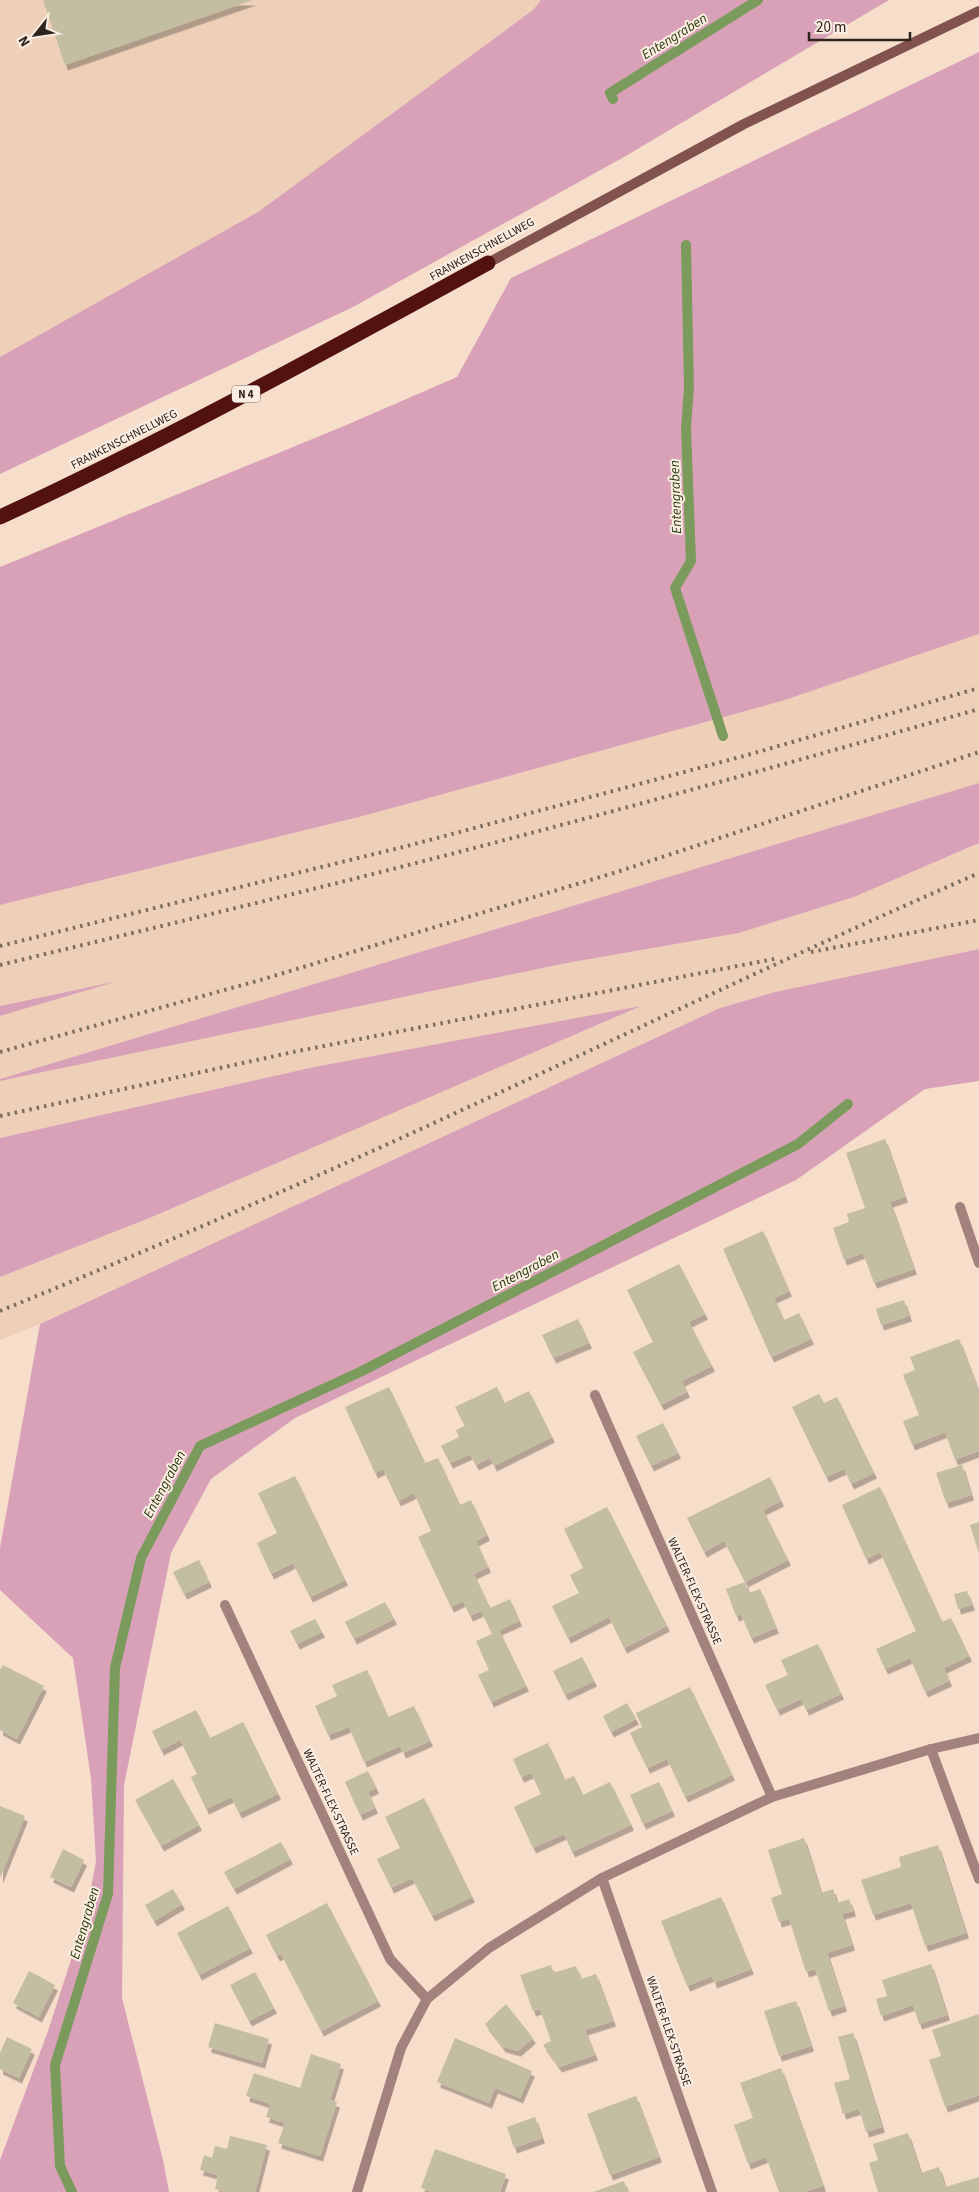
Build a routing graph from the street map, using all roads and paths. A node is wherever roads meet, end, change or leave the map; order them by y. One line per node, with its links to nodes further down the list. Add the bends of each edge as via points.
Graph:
1 (979, 11): 2 (main road, FRANKENSCHNELLWEG / N 4, via 744,124)
2 (488, 263): 3 (highway, FRANKENSCHNELLWEG / N 4, via 288,372)
3 (0, 517)
4 (960, 1207): 5 (street)
5 (979, 1263)
6 (595, 1395): 10 (street, WALTER-FLEX-STRASSE)
7 (225, 1605): 13 (street, WALTER-FLEX-STRASSE, via 390,1959)
8 (979, 1738): 9 (street)
9 (931, 1748): 10 (street); 12 (street)
10 (772, 1797): 11 (street)
11 (602, 1878): 13 (street, via 489,1948); 15 (street, WALTER-FLEX-STRASSE)
12 (979, 1879)
13 (428, 1999): 14 (street, via 401,2048)
14 (357, 2192)
15 (712, 2192)

